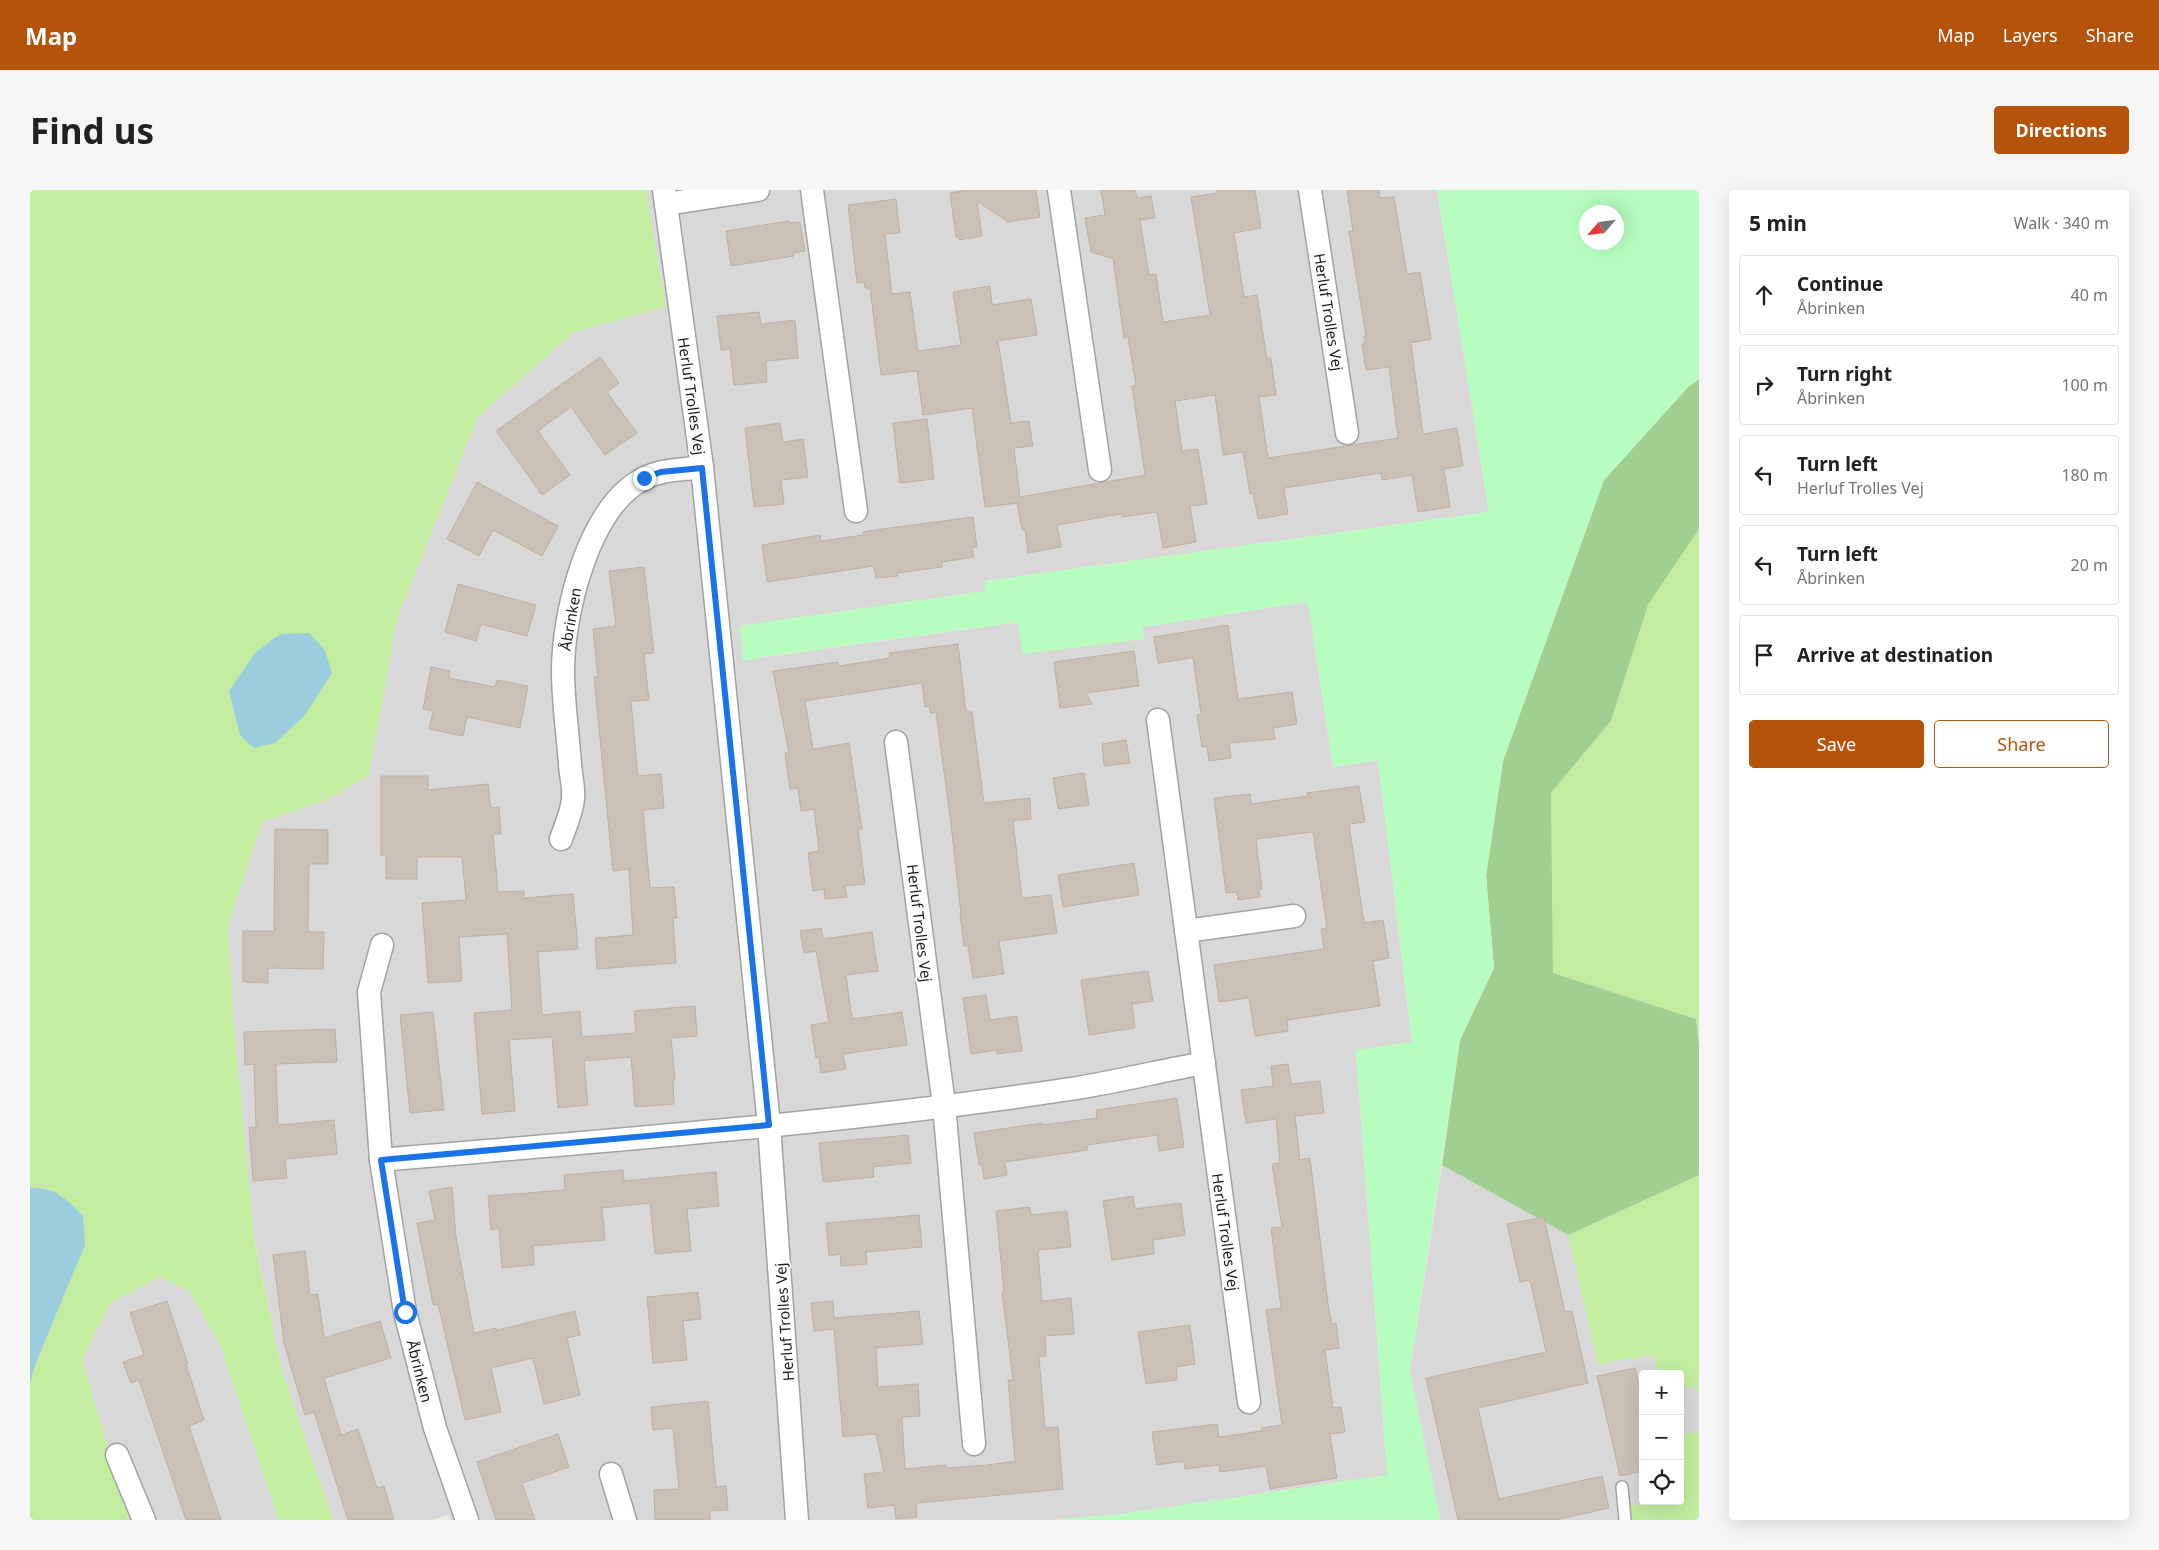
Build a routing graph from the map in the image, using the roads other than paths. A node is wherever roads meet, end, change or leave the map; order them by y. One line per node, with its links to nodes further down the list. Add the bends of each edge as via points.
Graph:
1 (758, 190): 5 (street, Herluf Trolles Vej)
2 (812, 190): 9 (street)
3 (1059, 190): 8 (street)
4 (1310, 190): 6 (street, Herluf Trolles Vej)
5 (665, 197): 7 (street, Herluf Trolles Vej)
6 (1347, 433)
7 (702, 468): 12 (street, Åbrinken, via 661,472 630,487 602,521 579,573 564,643 563,672 573,800); 18 (street, Herluf Trolles Vej)
8 (1100, 470)
9 (856, 511)
10 (1158, 720): 14 (street, Herluf Trolles Vej)
11 (896, 742): 17 (street, Herluf Trolles Vej)
12 (561, 839)
13 (1294, 916): 14 (street)
14 (1186, 931): 16 (street, Herluf Trolles Vej)
15 (382, 945): 19 (street, Åbrinken, via 369,992)
16 (1204, 1062): 17 (street, via 1078,1087); 20 (street, Herluf Trolles Vej)
17 (944, 1105): 18 (street); 21 (street, Herluf Trolles Vej)
18 (769, 1125): 19 (street); 28 (street, Herluf Trolles Vej)
19 (381, 1160): 26 (street, Åbrinken, via 405,1312 435,1428)
20 (1249, 1402)
21 (974, 1444)
22 (117, 1456): 25 (street)
23 (611, 1474): 27 (street)
24 (1622, 1488): 29 (lane)
25 (144, 1520)
26 (467, 1520)
27 (625, 1520)
28 (797, 1520)
29 (1625, 1520)

